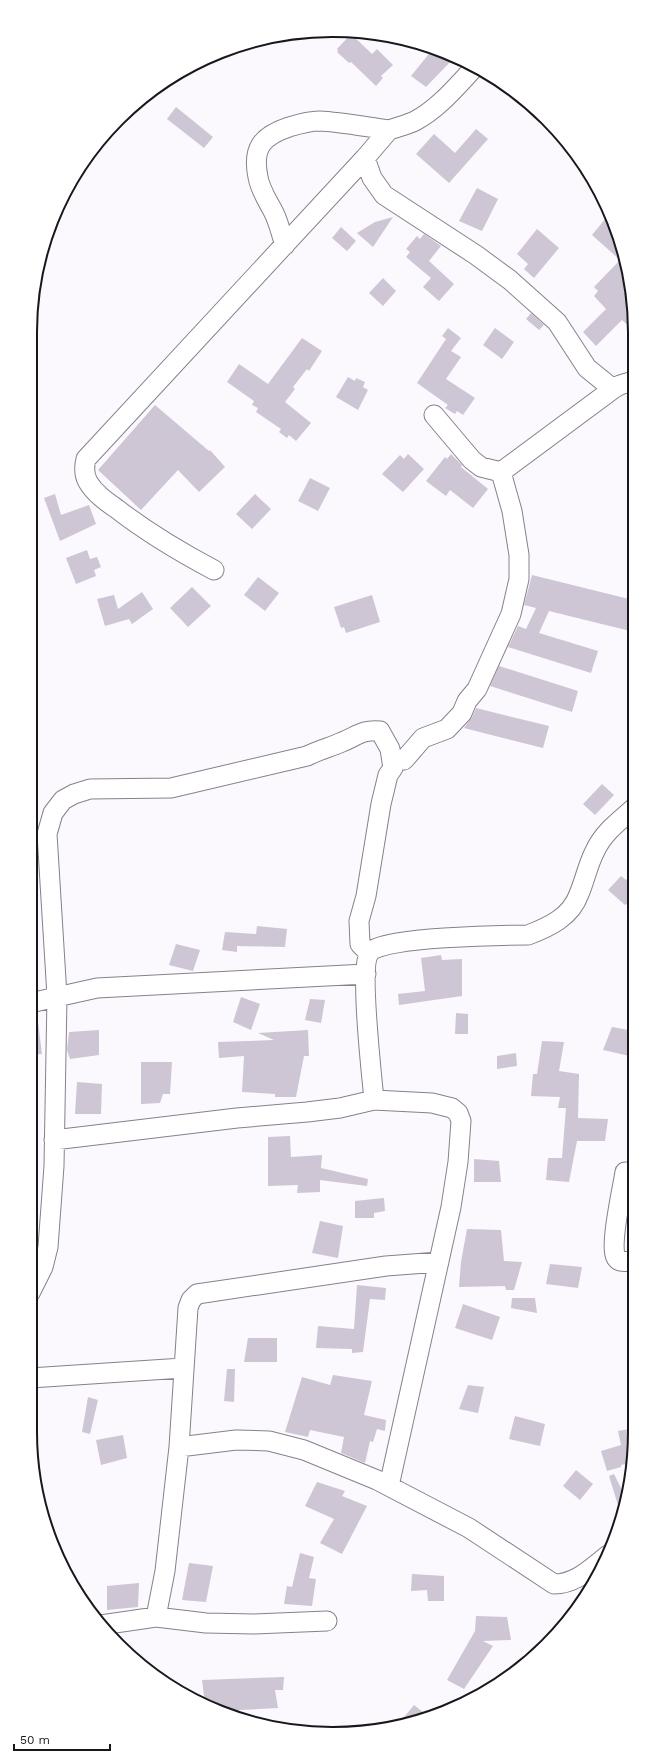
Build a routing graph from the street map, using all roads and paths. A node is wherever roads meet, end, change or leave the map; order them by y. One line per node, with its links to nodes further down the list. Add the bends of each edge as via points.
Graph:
1 (470, 71): 2 (street, via 429,112 415,121)
2 (389, 130): 3 (street); 4 (street, via 318,121 279,130 262,142 256,160 258,178)
3 (365, 158): 4 (street); 6 (street, via 372,178 384,195 510,280 557,322 587,368)
4 (285, 245): 9 (street, via 86,459 85,475 98,495 141,528)
5 (628, 383): 6 (street)
6 (614, 389): 8 (street)
7 (434, 415): 8 (street, via 472,460 481,467)
8 (501, 472): 10 (street, via 512,511 519,555 519,579 512,614 477,689 467,701 462,713 447,729 423,738)
9 (214, 570)
10 (404, 760)
11 (628, 814): 12 (street, via 602,838 594,852 578,897 563,918 546,928 528,935 409,941 374,948)
12 (369, 953): 13 (street); 14 (street, via 360,944 359,921 366,896 381,804 388,775 393,768 390,750 380,731 369,730 307,756 171,788 90,789 62,800 53,813 47,834)
13 (366, 974): 14 (street, via 97,988); 16 (street, via 367,1025)
14 (57, 996): 15 (street); 17 (street)
15 (37, 1001)
16 (374, 1100): 17 (street, via 340,1108); 19 (street, via 432,1103 452,1108 458,1113 461,1121 458,1162)
17 (54, 1140): 21 (street, via 48,1247)
18 (625, 1172): 20 (street, via 614,1254 617,1260)
19 (439, 1262): 22 (street, via 386,1266 198,1294 191,1300 188,1308); 25 (street)
20 (628, 1262)
21 (37, 1279)
22 (183, 1368): 23 (street); 24 (street)
23 (37, 1378)
24 (179, 1447): 25 (street, via 236,1440 269,1441 304,1450); 27 (street, via 165,1571)
25 (389, 1486): 26 (street, via 469,1528 554,1584 565,1584 577,1579)
26 (597, 1563)
27 (156, 1617): 28 (street, via 206,1623); 29 (street)
28 (327, 1621)
29 (108, 1624)

